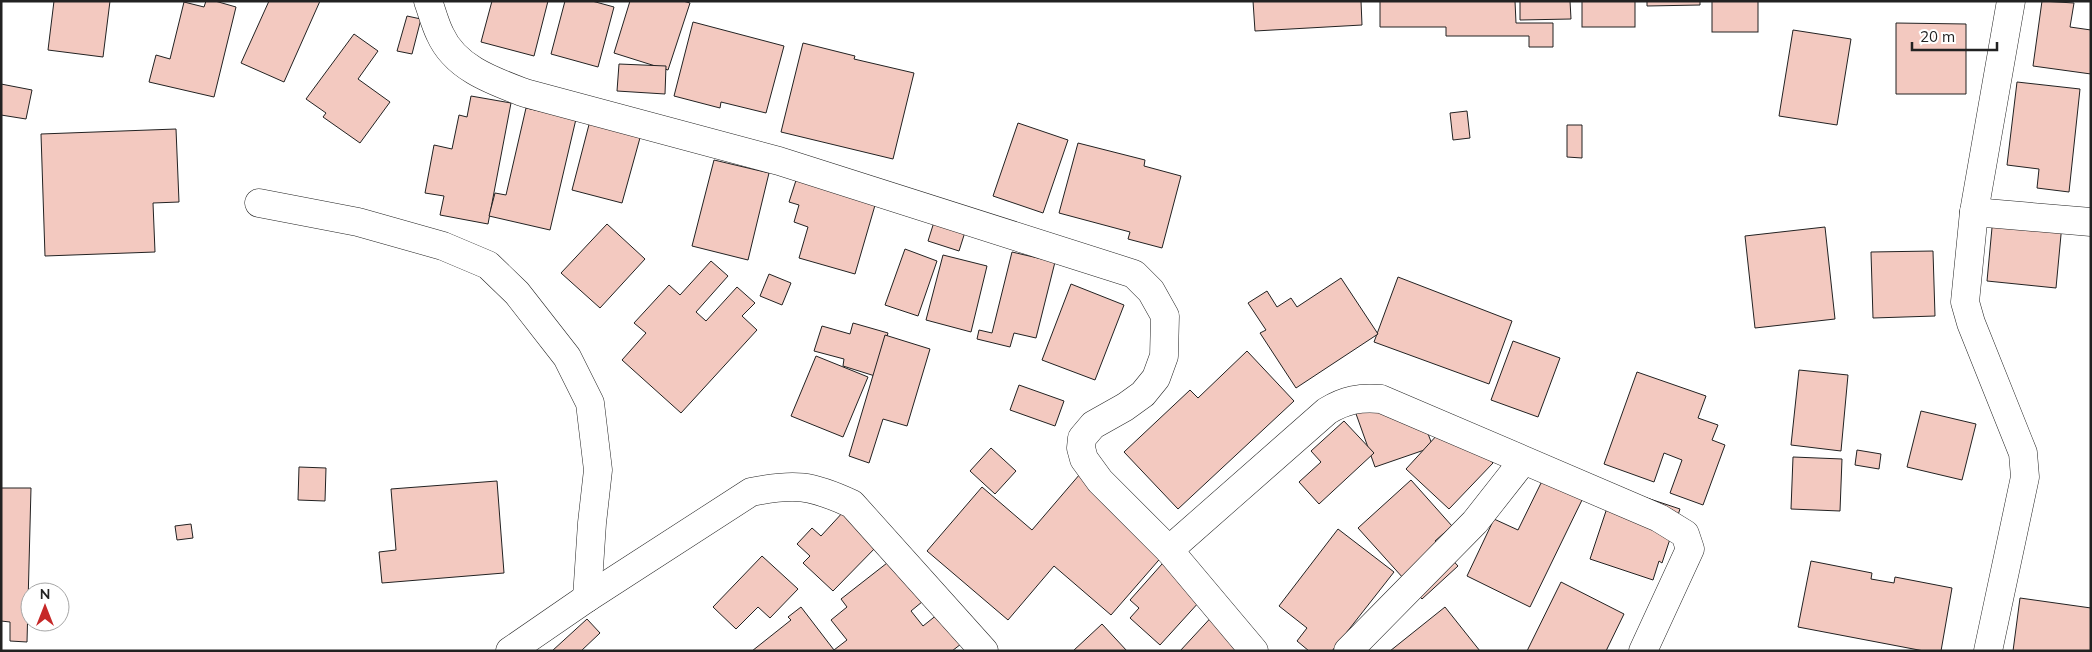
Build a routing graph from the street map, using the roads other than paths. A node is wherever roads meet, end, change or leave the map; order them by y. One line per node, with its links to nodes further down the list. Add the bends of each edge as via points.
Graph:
1 (428, 1): 7 (street, via 441,36 460,60 485,78 524,93 779,161 1134,274 1151,290 1165,316 1164,356 1156,378 1143,394 1093,425 1082,438 1081,448 1084,459 1100,481)
2 (2011, 1): 4 (street)
3 (259, 203): 8 (street, via 358,222 443,246 488,265 540,320 567,357 590,403 594,425 598,470)
4 (1974, 212): 5 (street); 14 (street, via 1965,302 2023,453 2025,477)
5 (2091, 222)
6 (1523, 461): 7 (street, via 1381,399 1365,397 1344,402 1328,411); 12 (street, via 1475,522); 13 (street, via 1659,518 1685,534 1690,549)
7 (1169, 550): 11 (street)
8 (587, 598): 9 (street); 10 (street, via 751,492 781,486 805,487 852,504)
9 (510, 651)
10 (984, 651)
11 (1254, 651)
12 (1348, 651)
13 (1643, 651)
14 (1988, 651)

